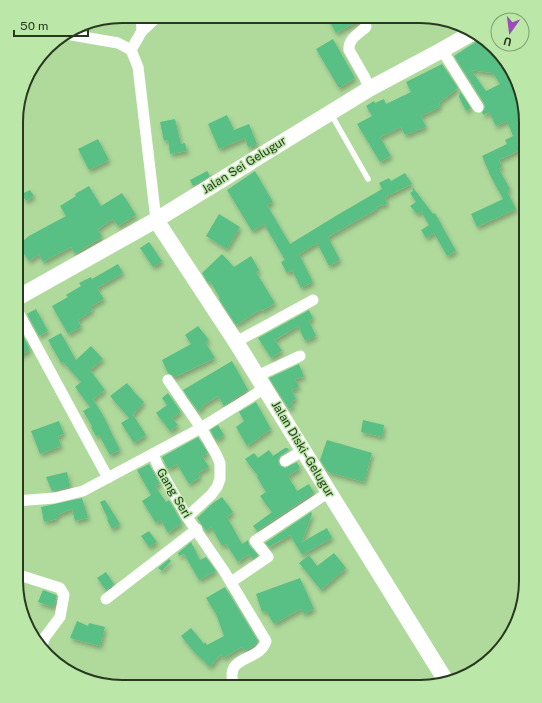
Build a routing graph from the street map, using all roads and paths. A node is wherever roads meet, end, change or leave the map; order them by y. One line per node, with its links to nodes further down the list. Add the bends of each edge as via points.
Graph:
1 (141, 23): 4 (street)
2 (151, 23): 4 (street)
3 (366, 27): 9 (street, via 353,38 349,50)
4 (142, 31): 7 (street)
5 (74, 35): 7 (street, via 118,43)
6 (468, 35): 8 (main road, Jalan Sei Gelugur)
7 (131, 50): 13 (street, via 138,67)
8 (442, 50): 9 (main road, Jalan Sei Gelugur); 10 (street)
9 (369, 89): 11 (main road, Jalan Sei Gelugur)
10 (478, 107)
11 (330, 112): 12 (lane); 13 (main road, Jalan Sei Gelugur)
12 (368, 179)
13 (156, 220): 14 (main road, Jalan Sei Gelugur); 17 (main road, Jalan Diski–Gelugur)
14 (23, 295)
15 (313, 300): 17 (street)
16 (23, 323): 25 (street)
17 (236, 342): 20 (main road, Jalan Diski–Gelugur)
18 (300, 356): 20 (street, Gang Seri)
19 (168, 380): 21 (street)
20 (261, 382): 21 (street, Gang Seri); 22 (main road, Jalan Diski–Gelugur)
21 (201, 428): 23 (street, Gang Seri); 28 (street, via 220,464 220,479 211,495)
22 (304, 450): 24 (street); 26 (main road, Jalan Diski–Gelugur)
23 (153, 454): 25 (street); 28 (street, Gang Seri)
24 (285, 461)
25 (108, 478): 27 (street, via 84,491 54,498)
26 (329, 492): 31 (street, via 255,541 268,557); 34 (main road, Jalan Diski–Gelugur)
27 (23, 500)
28 (187, 516): 29 (street, Gang Seri)
29 (197, 529): 31 (street, Gang Seri); 32 (street)
30 (23, 579): 33 (street, via 60,588 64,595 60,617)
31 (231, 582): 35 (street, Gang Seri, via 266,641 264,647 238,662 234,667)
32 (106, 599)
33 (44, 641)
34 (444, 677)
35 (233, 680)

